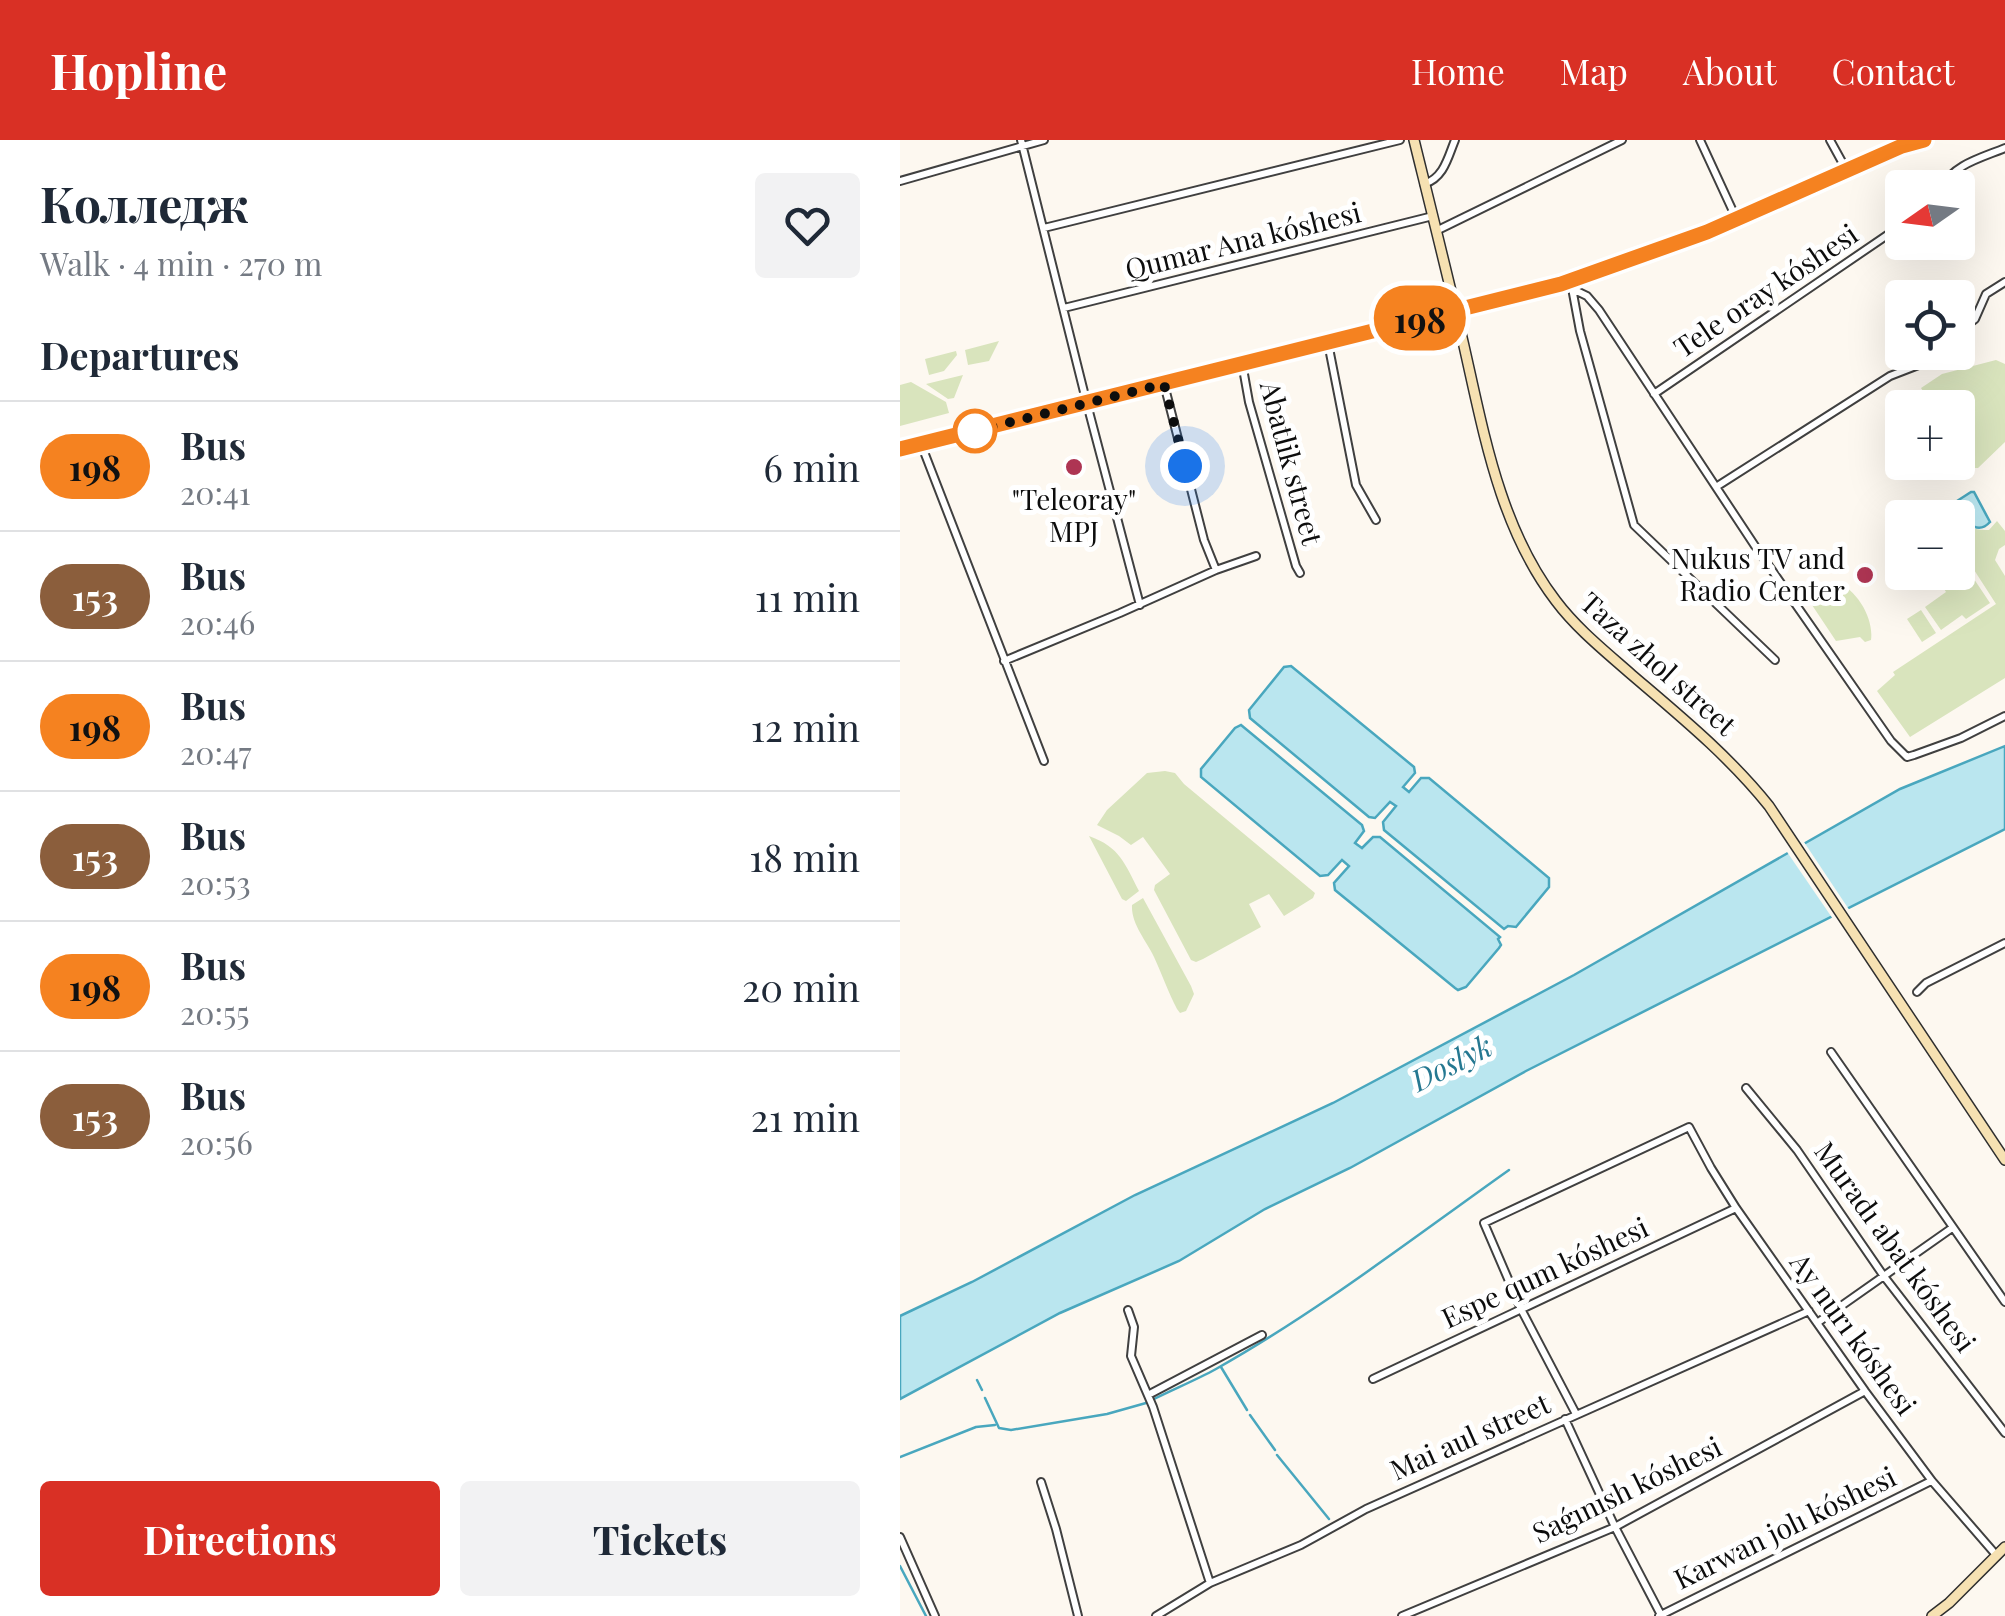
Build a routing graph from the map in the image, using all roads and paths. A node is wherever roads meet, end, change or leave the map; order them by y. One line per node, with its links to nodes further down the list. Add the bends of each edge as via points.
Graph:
1 (1044, 140): 9 (street)
2 (1400, 140): 17 (street)
3 (1414, 140): 14 (main road, Taza zhol street)
4 (1455, 140): 14 (street, via 1440,175)
5 (1622, 140): 18 (street)
6 (1700, 140): 16 (street)
7 (1830, 140): 12 (street)
8 (1924, 140): 12 (main road)
9 (1022, 143): 13 (street); 17 (street)
10 (2005, 148): 11 (street)
11 (1956, 170)
12 (1848, 172): 16 (main road)
13 (900, 180)
14 (1424, 184): 15 (main road, Taza zhol street)
15 (1432, 216): 18 (main road, Taza zhol street); 23 (street, Qumar Ana kóshesi)
16 (1737, 220): 21 (main road)
17 (1044, 228): 23 (street)
18 (1436, 231): 24 (main road, Taza zhol street)
19 (1885, 237): 30 (street, Tele oray kóshesi)
20 (2005, 282): 25 (street, via 1986,294)
21 (1561, 284): 22 (street); 24 (main road)
22 (1572, 288): 30 (street, via 1599,310); 40 (street, via 1634,526)
23 (1064, 308): 31 (street)
24 (1455, 310): 26 (main road); 49 (main road, Taza zhol street, via 1505,506 1534,571 1572,621 1729,760 1768,806)
25 (1975, 319)
26 (1327, 342): 27 (main road); 35 (street, via 1356,484)
27 (1242, 364): 29 (main road); 38 (street, Abatlik street)
28 (1906, 370): 34 (street)
29 (1164, 384): 31 (main road); 37 (street)
30 (1654, 394): 34 (street)
31 (1087, 404): 32 (main road); 39 (street)
32 (921, 444): 33 (main road); 41 (street)
33 (900, 449)
34 (1716, 487): 42 (street, via 1908,757)
35 (1376, 520)
36 (1256, 556): 37 (street)
37 (1216, 570): 39 (street)
38 (1300, 573)
39 (1140, 604): 41 (street)
40 (1775, 660)
41 (1004, 661): 43 (street)
42 (2005, 716)
43 (1044, 761)
44 (2002, 944): 45 (street); 46 (street)
45 (2005, 956)
46 (1918, 992)
47 (1831, 1052): 51 (street)
48 (1746, 1088): 52 (street, Muradı abat kóshesi)
49 (2005, 1160)
50 (1736, 1208): 54 (street, Espe qum kóshesi); 54 (street, Ay nurı kóshesi, via 1689,1127 1484,1223); 56 (street, Ay nurı kóshesi)
51 (1952, 1228): 52 (street); 53 (street)
52 (1883, 1275): 57 (street); 64 (street, Muradı abat kóshesi)
53 (2005, 1302)
54 (1521, 1308): 59 (street, Espe qum kóshesi); 62 (street)
55 (1128, 1310): 61 (street, via 1131,1356)
56 (1808, 1311): 57 (street, Ay nurı kóshesi); 62 (street, Mai aul street)
57 (1817, 1322): 60 (street, Ay nurı kóshesi)
58 (1262, 1334): 61 (street)
59 (1373, 1378)
60 (1865, 1390): 65 (street, Ay nurı kóshesi); 67 (street, Saǵınısh kóshesi)
61 (1148, 1395): 71 (street)
62 (1576, 1414): 63 (street, Mai aul street)
63 (1565, 1419): 67 (street); 71 (street, Mai aul street)
64 (2005, 1433)
65 (1932, 1481): 70 (street, Ay nurı kóshesi); 76 (street, Karwan jolı kóshesi)
66 (1042, 1482): 73 (street)
67 (1614, 1527): 75 (street, Saǵınısh kóshesi); 76 (street)
68 (900, 1537): 72 (street)
69 (2005, 1547): 70 (main road)
70 (1997, 1556): 77 (main road)
71 (1210, 1583): 74 (street, Mai aul street)
72 (934, 1616)
73 (1078, 1616)
74 (1156, 1616)
75 (1402, 1616)
76 (1660, 1616)
77 (1932, 1616)

